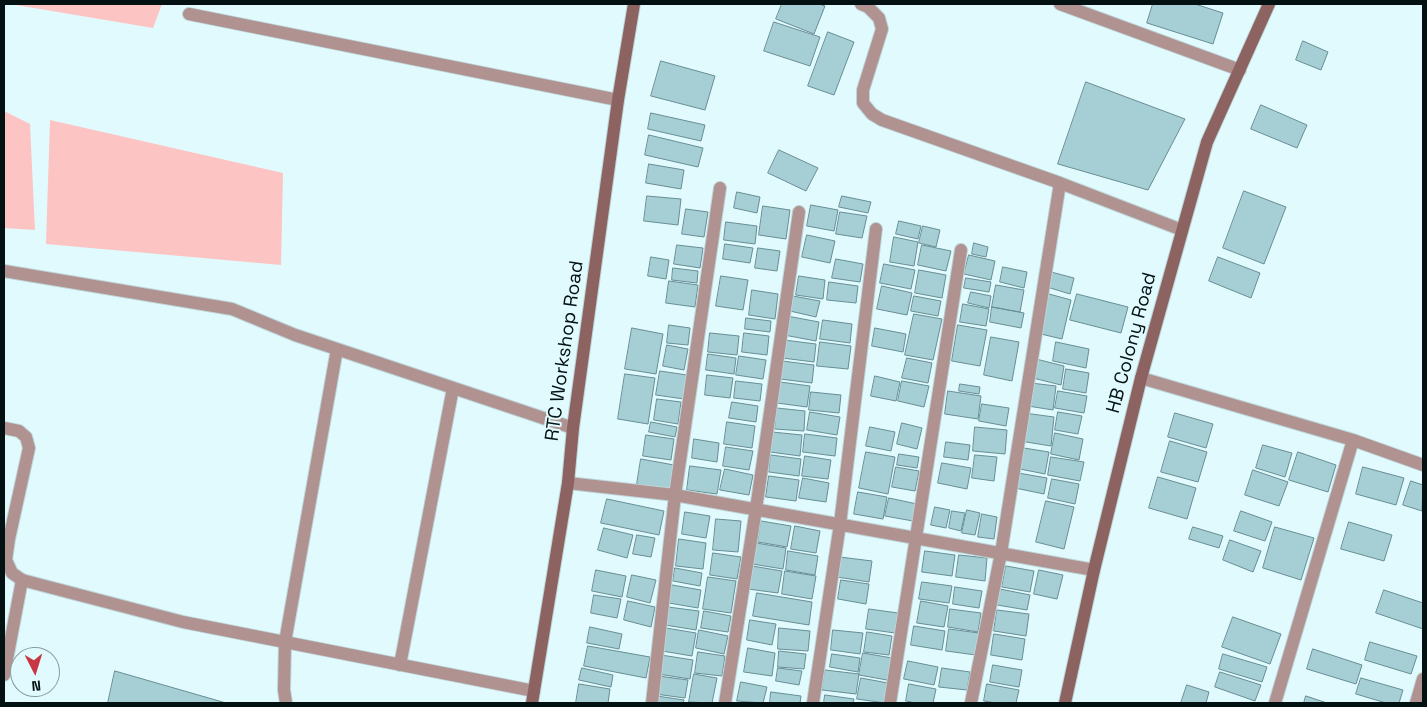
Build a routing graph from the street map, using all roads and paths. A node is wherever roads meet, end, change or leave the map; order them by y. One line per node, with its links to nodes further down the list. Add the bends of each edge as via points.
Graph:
1 (634, 4): 7 (street, RTC Workshop Road)
2 (861, 4): 8 (street, via 879,18 882,29 863,90 864,103 872,114)
3 (1060, 4): 6 (street)
4 (1269, 4): 6 (street, HB Colony Road)
5 (189, 14): 7 (street)
6 (1240, 70): 12 (street, HB Colony Road, via 1207,142)
7 (618, 100): 19 (street, RTC Workshop Road)
8 (1060, 183): 12 (street); 27 (street)
9 (720, 188): 23 (street)
10 (798, 212): 24 (street)
11 (876, 229): 25 (street)
12 (1182, 230): 16 (street, HB Colony Road)
13 (961, 250): 26 (street)
14 (4, 271): 15 (street, via 232,309)
15 (337, 349): 17 (street); 30 (street)
16 (1141, 378): 20 (street); 28 (street, HB Colony Road)
17 (453, 388): 19 (street); 31 (street)
18 (4, 428): 29 (street, via 19,431 26,437 29,448 6,560 12,573)
19 (573, 428): 22 (street, RTC Workshop Road)
20 (1353, 440): 21 (street); 42 (street)
21 (1423, 465)
22 (568, 483): 23 (street); 34 (street, RTC Workshop Road)
23 (675, 495): 24 (street); 36 (street)
24 (756, 509): 25 (street); 37 (street)
25 (840, 524): 26 (street); 38 (street)
26 (917, 538): 27 (street); 39 (street)
27 (1001, 553): 28 (street); 40 (street)
28 (1094, 570): 41 (street, HB Colony Road)
29 (22, 580): 30 (street, via 183,622); 32 (street)
30 (285, 642): 31 (street); 35 (street)
31 (400, 665): 34 (street)
32 (4, 675)
33 (1423, 679): 43 (street)
34 (533, 697)
35 (286, 703)
36 (652, 703)
37 (725, 703)
38 (813, 703)
39 (890, 703)
40 (971, 703)
41 (1065, 703)
42 (1275, 703)
43 (1416, 703)

